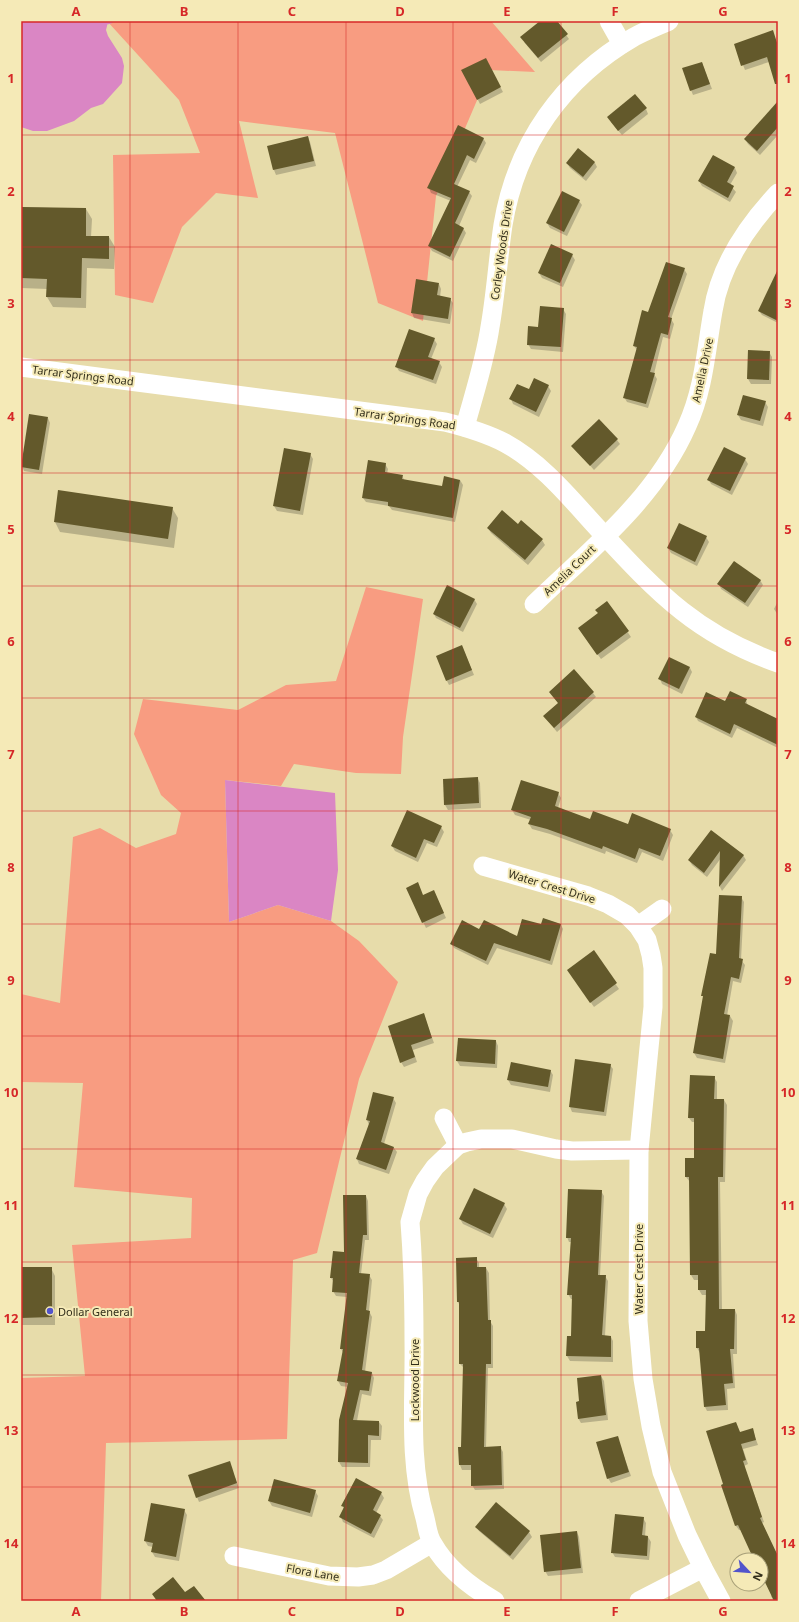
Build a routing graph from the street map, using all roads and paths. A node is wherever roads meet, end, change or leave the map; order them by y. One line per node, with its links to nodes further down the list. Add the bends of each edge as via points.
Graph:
1 (609, 21): 3 (street)
2 (670, 21): 3 (street, Corley Woods Drive)
3 (622, 44): 6 (street, Corley Woods Drive, via 586,71 565,92 531,140 518,167 503,224 486,354)
4 (778, 193): 7 (street, Amelia Drive, via 748,229 726,268 716,295 698,397 675,452 640,500)
5 (21, 367): 6 (street, Tarrar Springs Road, via 445,422)
6 (465, 427): 7 (street, Tarrar Springs Road, via 505,443 530,460 553,479)
7 (605, 536): 8 (street, Amelia Court); 9 (street, Tarrar Springs Road, via 682,611 732,643)
8 (534, 604)
9 (778, 663)
10 (483, 866): 12 (street, Water Crest Drive, via 588,896 627,915)
11 (662, 909): 12 (street)
12 (638, 926): 15 (street, Water Crest Drive, via 647,940 653,968 653,1007)
13 (444, 1118): 14 (street)
14 (458, 1145): 15 (street, Lockwood Drive, via 481,1139 512,1139 572,1151); 16 (street, Lockwood Drive, via 435,1167 425,1181 418,1194 410,1222 415,1448 420,1505)
15 (639, 1150): 18 (street, Water Crest Drive, via 638,1321 643,1379 662,1472)
16 (432, 1543): 17 (street, Flora Lane, via 386,1570 358,1577 329,1576); 19 (street, Lockwood Drive, via 459,1576)
17 (234, 1556)
18 (703, 1568): 20 (street); 21 (street, Water Crest Drive)
19 (495, 1601)
20 (640, 1601)
21 (721, 1601)

